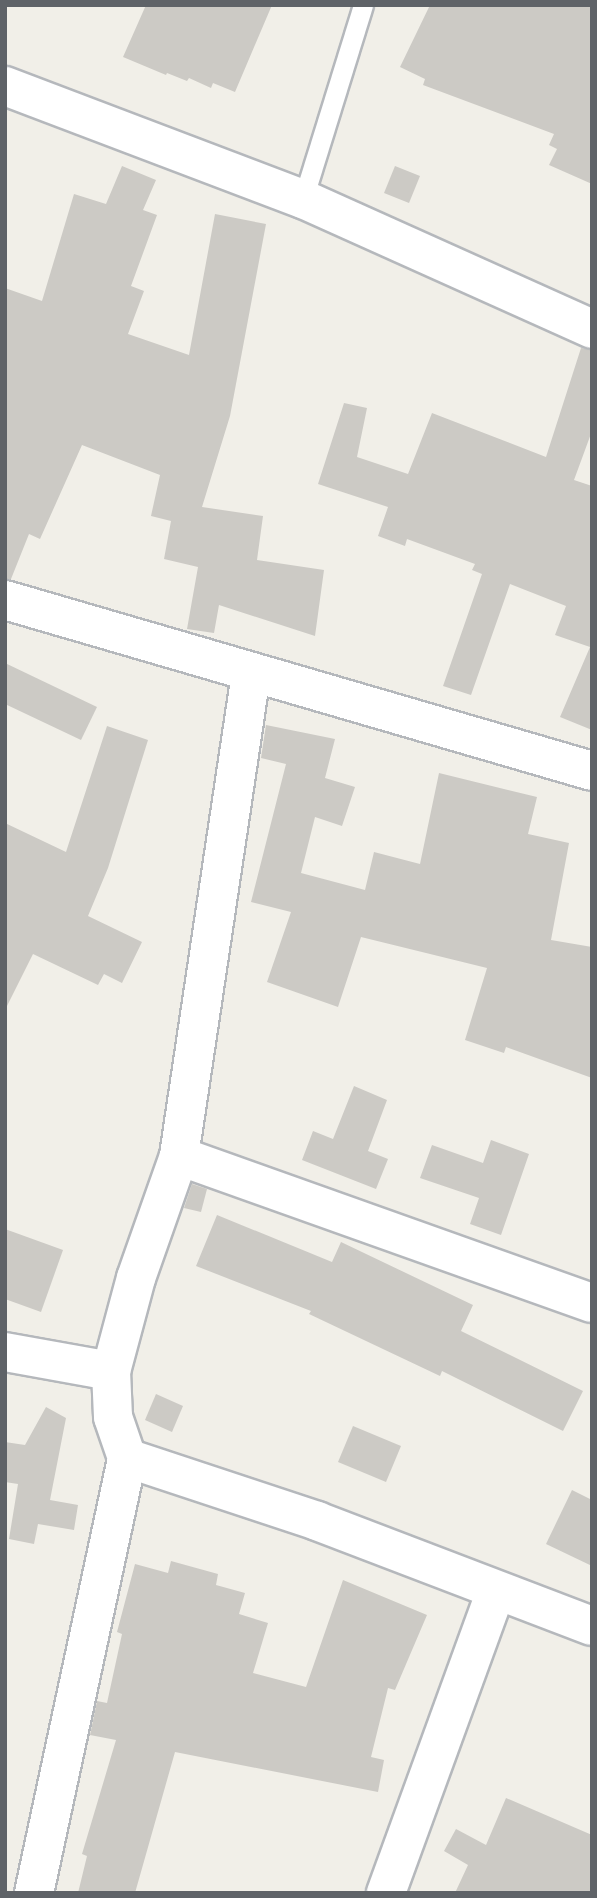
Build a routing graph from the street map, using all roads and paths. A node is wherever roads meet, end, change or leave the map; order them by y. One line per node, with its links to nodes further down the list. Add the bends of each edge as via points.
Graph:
1 (363, 5): 3 (lane)
2 (5, 86): 3 (street)
3 (303, 199): 4 (street)
4 (592, 329)
5 (5, 600): 6 (street)
6 (251, 674): 7 (street); 8 (street)
7 (592, 771)
8 (179, 1156): 9 (street); 11 (street, via 136,1278)
9 (592, 1303)
10 (5, 1352): 11 (street)
11 (111, 1371): 12 (street, via 113,1417)
12 (127, 1458): 13 (street, via 317,1521); 15 (street)
13 (496, 1591): 14 (street); 16 (street)
14 (592, 1626)
15 (34, 1893)
16 (386, 1893)

